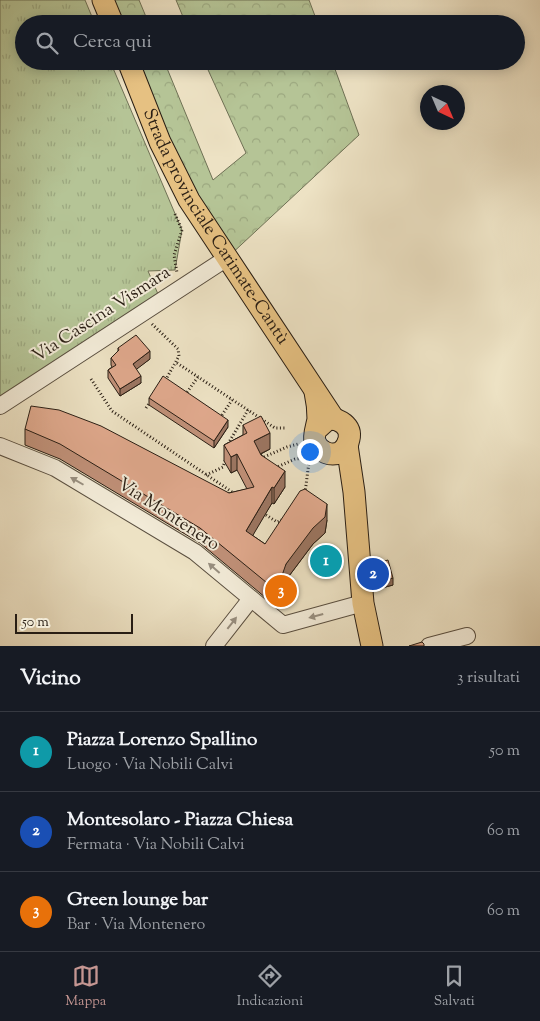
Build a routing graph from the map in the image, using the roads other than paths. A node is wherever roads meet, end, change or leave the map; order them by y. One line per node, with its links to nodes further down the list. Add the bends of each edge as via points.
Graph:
1 (104, 0): 2 (main road)
2 (110, 15)
3 (132, 70): 4 (main road, Strada provinciale Carimate-Cantù, via 160,142 188,200)
4 (227, 258): 5 (street, Via Cascina Vismara); 6 (main road, Strada provinciale Carimate-Cantù, via 314,386)
5 (0, 406)
6 (318, 430): 8 (main road, via 340,421 348,428); 9 (main road, via 315,441)
7 (0, 446): 11 (street, Via Montenero, one-way to 7, via 195,552 55,468)
8 (347, 446): 9 (main road, via 339,453); 10 (main road)
9 (326, 453): 10 (main road)
10 (354, 492): 12 (main road)
11 (250, 600): 12 (street, Via Montenero, one-way to 11, via 283,625); 14 (street, one-way to 11)
12 (363, 603): 15 (main road)
13 (467, 636): 16 (street)
14 (214, 646)
15 (372, 646)
16 (430, 646)

